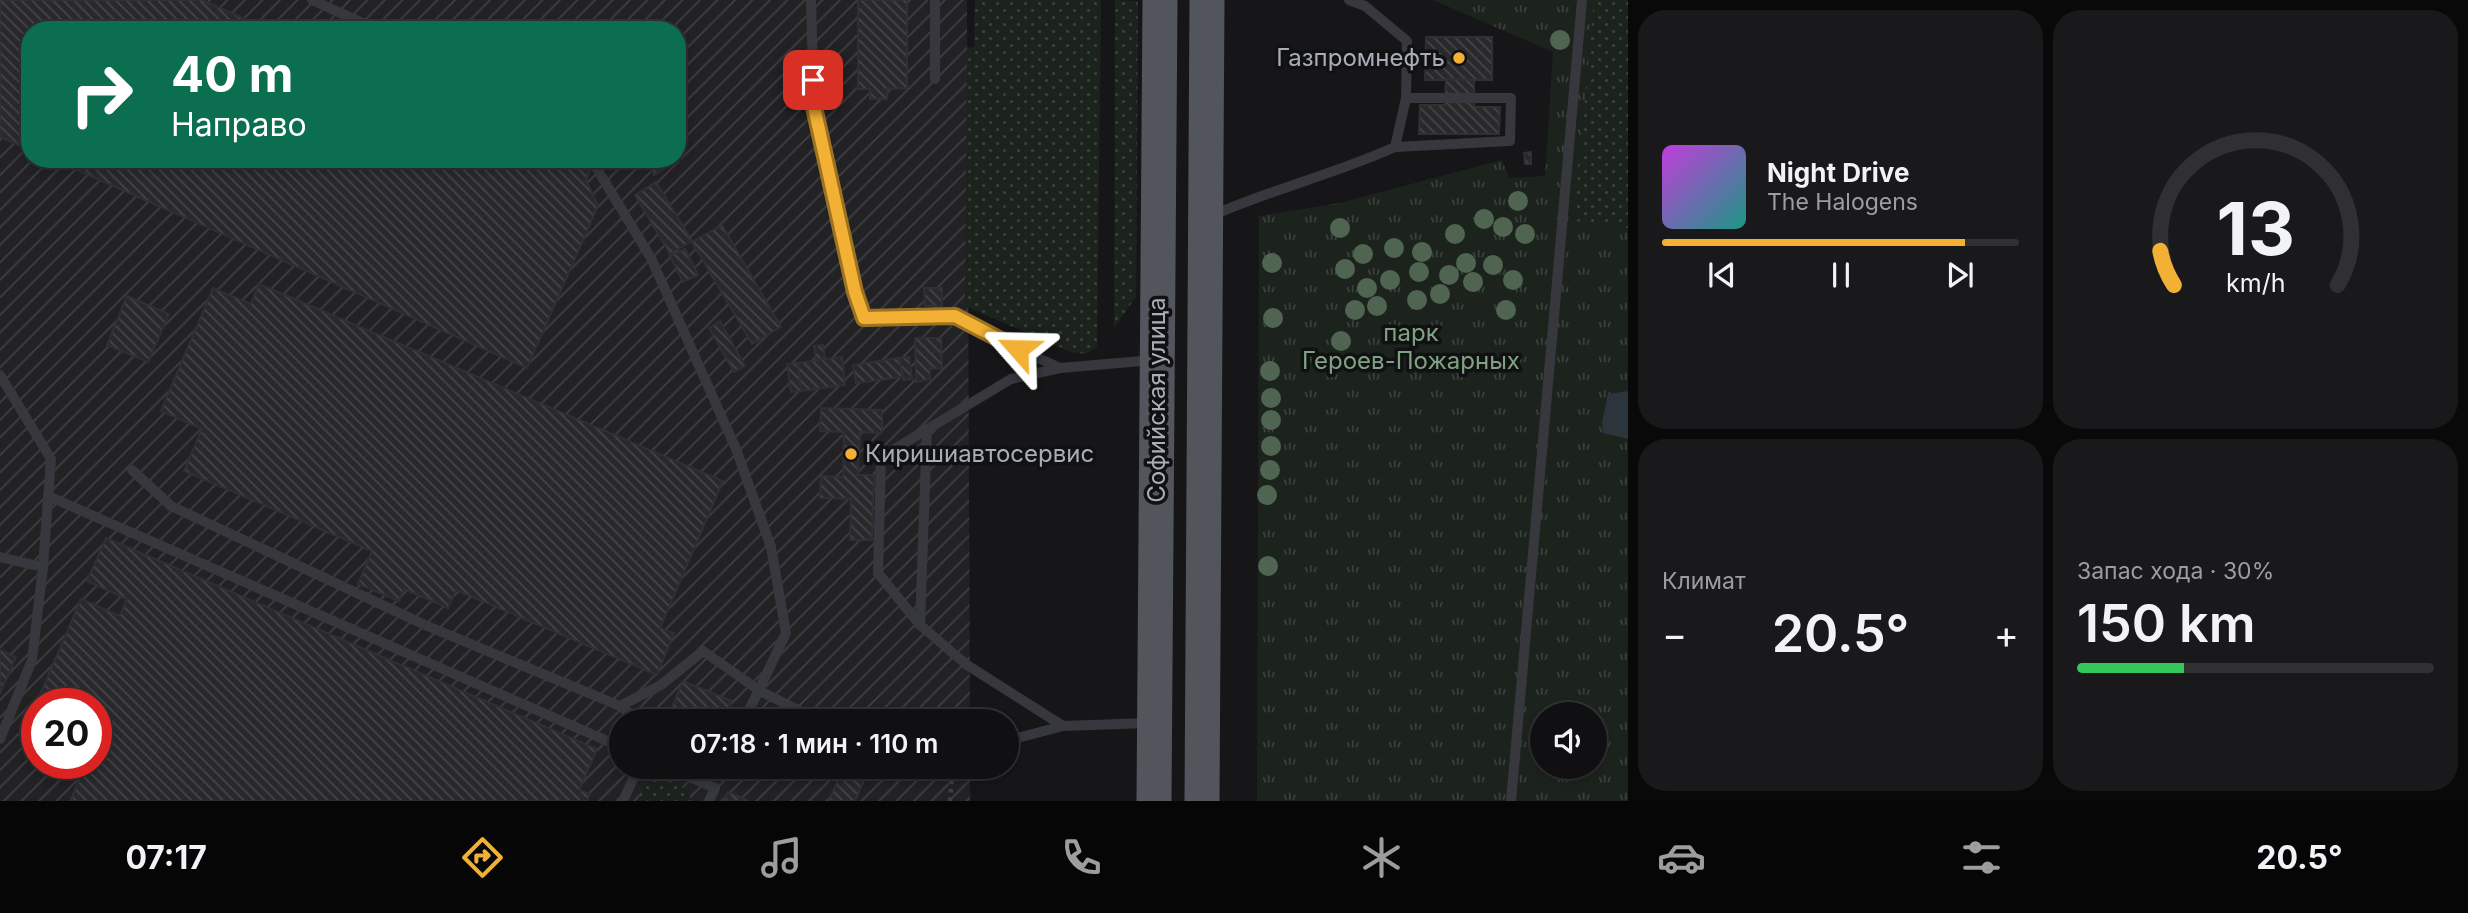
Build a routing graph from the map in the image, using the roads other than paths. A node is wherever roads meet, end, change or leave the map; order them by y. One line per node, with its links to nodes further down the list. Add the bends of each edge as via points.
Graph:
1 (312, 0): 8 (lane)
2 (811, 0): 15 (lane, via 814,107 864,318 955,316)
3 (935, 0): 9 (lane)
4 (1160, 0): 14 (main road, Софийская улица)
5 (1207, 0): 13 (main road, Софийская улица)
6 (1349, 0): 10 (lane, via 1365,6 1407,41)
7 (1582, 0): 39 (lane)
8 (358, 21)
9 (935, 79)
10 (1406, 98): 11 (lane); 11 (lane, via 1511,98 1510,141)
11 (1395, 147): 13 (lane)
12 (596, 168): 23 (lane, via 651,258 736,449 771,547 786,633)
13 (1206, 218): 38 (main road, Софийская улица)
14 (1157, 360): 15 (lane); 28 (main road, Софийская улица)
15 (1060, 368): 17 (lane, via 1011,379)
16 (0, 376): 19 (lane, via 51,459)
17 (927, 429): 22 (lane); 22 (lane, via 881,457 878,573)
18 (132, 470): 24 (lane, via 172,506 425,625)
19 (48, 496): 21 (lane); 32 (lane)
20 (0, 556): 21 (lane)
21 (43, 567): 30 (lane, via 32,660)
22 (920, 625): 29 (lane, via 967,665)
23 (760, 691): 24 (lane, via 703,651 661,685); 26 (lane); 27 (lane)
24 (620, 706): 25 (lane)
25 (624, 709)
26 (750, 709)
27 (796, 709)
28 (1155, 723): 29 (lane); 37 (main road, Софийская улица)
29 (1063, 726): 31 (lane)
30 (0, 738)
31 (1019, 738)
32 (609, 742)
33 (633, 779): 35 (lane)
34 (695, 779): 36 (lane, via 715,788)
35 (623, 801)
36 (709, 801)
37 (1154, 801)
38 (1202, 801)
39 (1511, 801)

